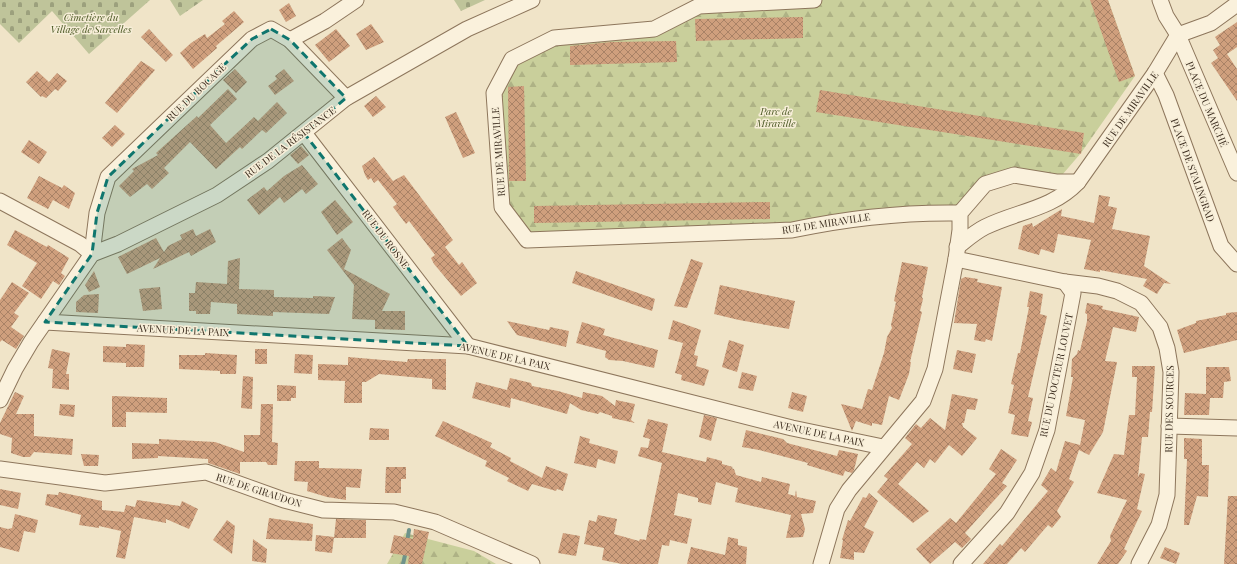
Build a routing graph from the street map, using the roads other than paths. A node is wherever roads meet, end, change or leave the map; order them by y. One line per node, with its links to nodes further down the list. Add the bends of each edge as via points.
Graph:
1 (356, 0): 7 (street)
2 (532, 0): 9 (street, RUE DE LA RÉSISTANCE, via 467,29)
3 (814, 0): 14 (street, RUE DE MIRAVILLE, via 700,6 654,29 554,38 512,59 494,93 502,207 527,240 792,230 828,222 890,214)
4 (1160, 0): 6 (street, PLACE DU MARCHÉ)
5 (1237, 4): 6 (street, via 1211,23)
6 (1178, 35): 8 (street, RUE DE MIRAVILLE); 11 (street, PLACE DU MARCHÉ)
7 (290, 40): 9 (street, RUE DU BOCAGE); 16 (street, RUE DU BOCAGE, via 271,28 252,40 108,177 97,213)
8 (1155, 73): 12 (street, RUE DE MIRAVILLE); 17 (street, PLACE DE STALINGRAD, via 1166,95 1221,246)
9 (346, 98): 10 (street, RUE DE LA RÉSISTANCE)
10 (304, 133): 16 (street, RUE DE LA RÉSISTANCE, via 217,195 118,244); 20 (street, RUE DU ROSNE)
11 (1237, 173)
12 (1078, 182): 14 (street, via 1056,182 1014,175 985,184); 15 (street, RUE DE MIRAVILLE, via 1067,194 1054,201 985,228)
13 (0, 202): 16 (street, via 80,244)
14 (960, 213): 15 (street)
15 (956, 253): 18 (street, RUE DES SOURCES); 24 (street, via 934,368 923,401)
16 (92, 254): 19 (street)
17 (1237, 264)
18 (1065, 282): 22 (street, RUE DES SOURCES, via 1117,291 1141,303 1160,327 1171,372); 28 (street, RUE DU DOCTEUR LOUVET, via 1073,293 1047,430 1032,473 1007,513)
19 (45, 322): 20 (street, AVENUE DE LA PAIX); 21 (street, via 15,369)
20 (468, 346): 24 (street, AVENUE DE LA PAIX, via 792,428)
21 (0, 400)
22 (1169, 426): 23 (street); 29 (street, RUE DES SOURCES, via 1167,495 1159,525)
23 (1237, 428)
24 (884, 447): 27 (street, via 837,508)
25 (0, 469): 26 (street, RUE DE GIRAUDON, via 105,483 206,472 284,500 323,510 394,512 449,526)
26 (532, 564)
27 (821, 564)
28 (961, 564)
29 (1139, 564)

